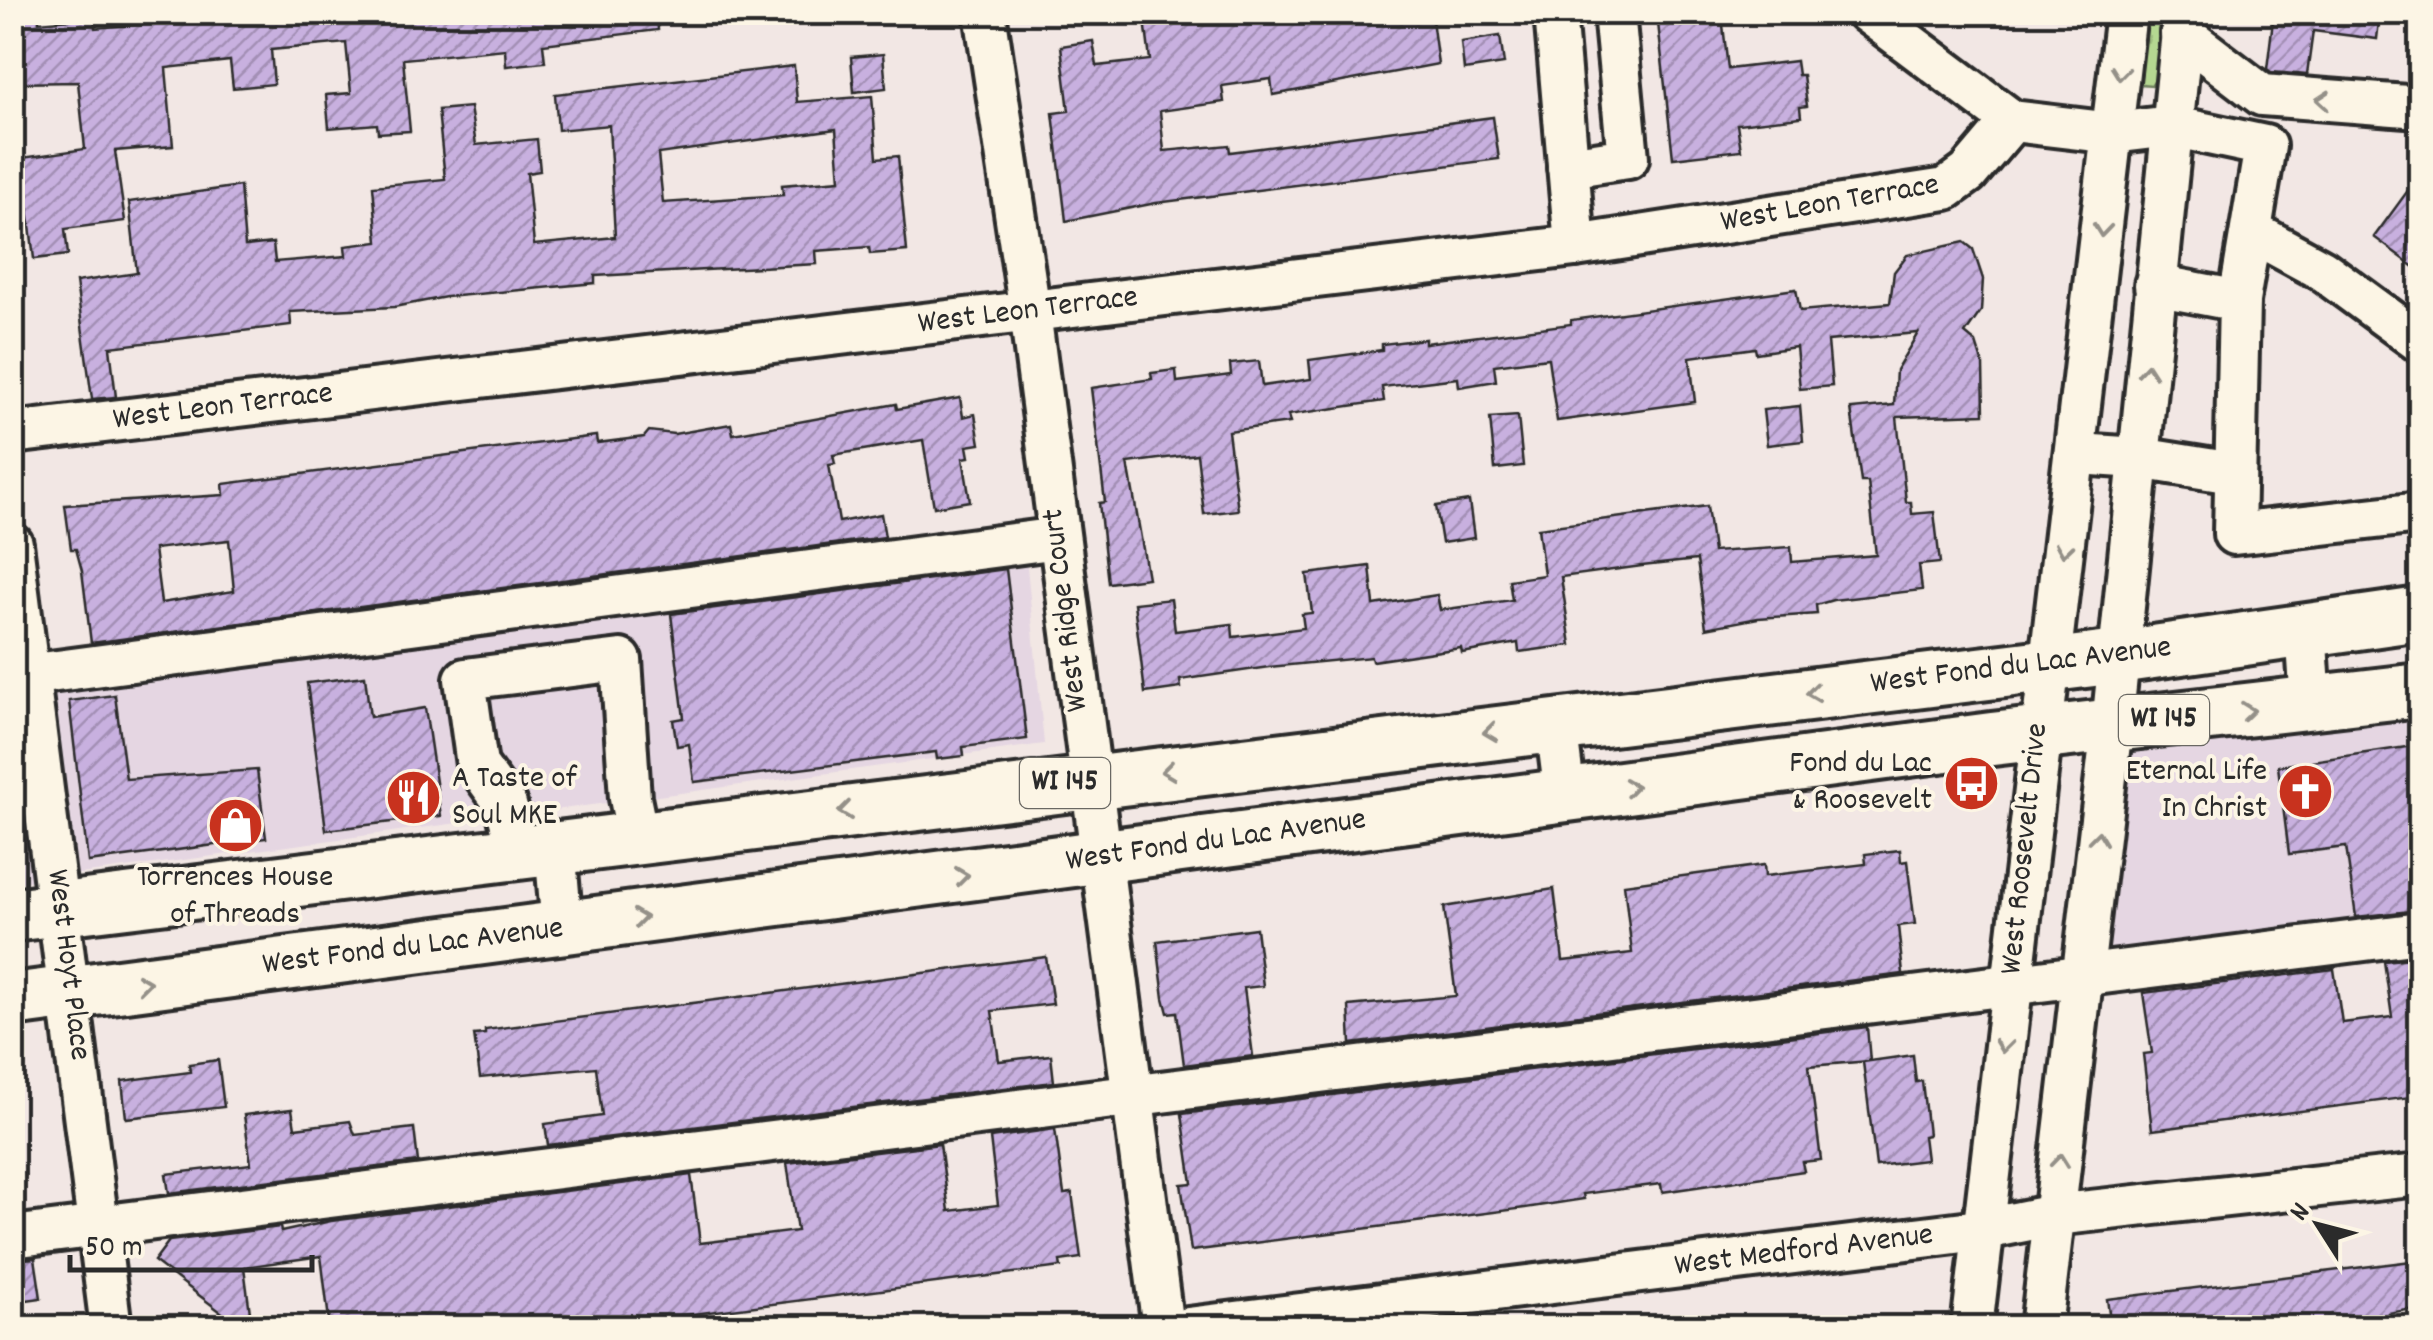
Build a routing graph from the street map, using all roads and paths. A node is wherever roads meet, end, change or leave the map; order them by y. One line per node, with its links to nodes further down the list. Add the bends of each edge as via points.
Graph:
1 (985, 12): 16 (street, West Ridge Court)
2 (1555, 12): 11 (street)
3 (1614, 12): 11 (street, via 1628,158)
4 (1867, 12): 8 (street)
5 (2126, 12): 10 (street, West Roosevelt Drive, one-way to 10)
6 (2182, 23): 7 (street, one-way to 6, via 2262,95); 9 (street, West Roosevelt Drive)
7 (2420, 107)
8 (2012, 121): 10 (street); 13 (street, West Leon Terrace, via 1946,190)
9 (2170, 126): 10 (street); 12 (street, via 2265,146); 14 (street, West Roosevelt Drive)
10 (2112, 133): 19 (street, West Roosevelt Drive, one-way to 19)
11 (1568, 167): 13 (street)
12 (2254, 233): 15 (street); 17 (street, via 2322,270)
13 (1575, 246): 16 (street, West Leon Terrace)
14 (2155, 284): 15 (street); 20 (street, West Roosevelt Drive, one-way to 14)
15 (2238, 301): 21 (street)
16 (1030, 312): 18 (street, West Leon Terrace); 23 (street, West Ridge Court)
17 (2420, 342)
18 (12, 433)
19 (2078, 454): 20 (street); 28 (street, West Roosevelt Drive, one-way to 28)
20 (2139, 458): 21 (street); 27 (street, West Roosevelt Drive)
21 (2233, 472): 22 (street, via 2234,534)
22 (2420, 514)
23 (1060, 538): 29 (street); 35 (street, West Ridge Court)
24 (12, 544): 29 (street, West Hoyt Place)
25 (2420, 614): 26 (main road, West Fond du Lac Avenue / WI 145)
26 (2306, 628): 27 (main road, West Fond du Lac Avenue / WI 145); 31 (street)
27 (2118, 658): 28 (main road, West Fond du Lac Avenue / WI 145); 33 (street, West Roosevelt Drive)
28 (2048, 664): 32 (main road, West Fond du Lac Avenue / WI 145, one-way to 32); 34 (street, West Roosevelt Drive)
29 (22, 675): 40 (street, West Hoyt Place)
30 (2420, 690): 31 (main road, West Fond du Lac Avenue / WI 145)
31 (2311, 704): 33 (main road, West Fond du Lac Avenue / WI 145, one-way to 31)
32 (1556, 724): 35 (main road, West Fond du Lac Avenue / WI 145, one-way to 35); 36 (street)
33 (2112, 726): 34 (main road, West Fond du Lac Avenue / WI 145); 43 (street, West Roosevelt Drive, one-way to 33)
34 (2038, 733): 36 (main road, West Fond du Lac Avenue / WI 145, one-way to 34); 44 (street, West Roosevelt Drive)
35 (1088, 780): 37 (main road, West Fond du Lac Avenue / WI 145, one-way to 37); 39 (street, West Ridge Court)
36 (1564, 796): 39 (main road, West Fond du Lac Avenue / WI 145)
37 (638, 837): 38 (main road, West Fond du Lac Avenue / WI 145); 38 (street, via 620,660 465,680 477,765)
38 (537, 849): 40 (main road, West Fond du Lac Avenue / WI 145); 41 (street)
39 (1100, 858): 41 (main road, West Fond du Lac Avenue / WI 145, one-way to 39); 47 (street, West Ridge Court)
40 (36, 912): 45 (street, West Hoyt Place)
41 (562, 928): 45 (main road, West Fond du Lac Avenue / WI 145, one-way to 41)
42 (2420, 932): 43 (street)
43 (2080, 974): 44 (street); 49 (street, West Roosevelt Drive, one-way to 43)
44 (2011, 985): 47 (street); 51 (street, West Roosevelt Drive, one-way to 51)
45 (72, 992): 46 (main road, West Fond du Lac Avenue / WI 145); 50 (street, West Hoyt Place)
46 (12, 1000)
47 (1132, 1092): 50 (street); 54 (street, West Ridge Court)
48 (2420, 1175): 49 (street, West Medford Avenue)
49 (2054, 1215): 51 (street, West Medford Avenue); 57 (street, West Roosevelt Drive)
50 (99, 1226): 52 (street); 53 (street, West Hoyt Place)
51 (1980, 1230): 55 (street, West Medford Avenue); 56 (street, West Roosevelt Drive)
52 (12, 1236)
53 (111, 1328)
54 (1163, 1328)
55 (1188, 1328)
56 (1972, 1328)
57 (2041, 1328)

